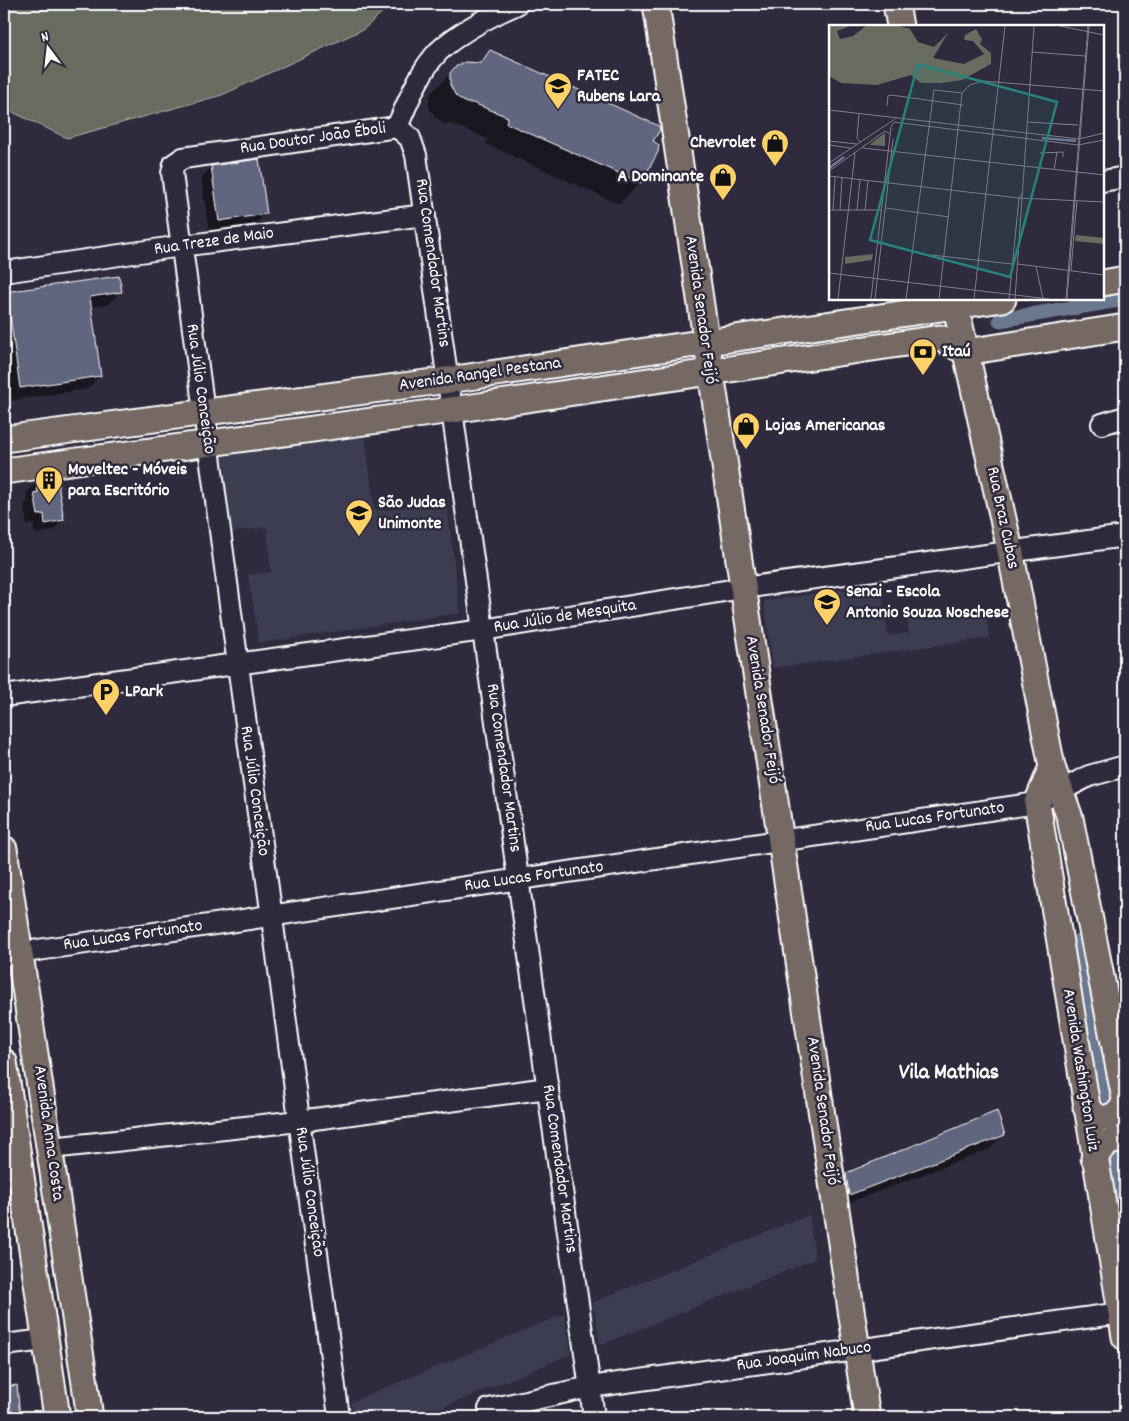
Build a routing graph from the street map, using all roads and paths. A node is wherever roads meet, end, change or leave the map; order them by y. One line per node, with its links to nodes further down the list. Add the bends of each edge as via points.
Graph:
1 (517, 4): 5 (street, Rua Doutor João Éboli, via 465,31 437,53 418,81)
2 (656, 4): 17 (main road, Avenida Senador Feijó)
3 (896, 4): 4 (main road)
4 (900, 25)
5 (397, 127): 6 (street, Rua Doutor João Éboli, via 183,158); 9 (street, Rua Comendador Martins, via 410,138 415,149)
6 (174, 164): 10 (street, Rua Júlio Conceição, via 172,173)
7 (1125, 177): 8 (street)
8 (1104, 181)
9 (425, 215): 10 (street, Rua Treze de Maio); 20 (street, Rua Comendador Martins)
10 (181, 246): 11 (street, Rua Treze de Maio); 22 (street, Rua Júlio Conceição)
11 (4, 272)
12 (1125, 279): 13 (main road)
13 (1104, 283)
14 (991, 300): 15 (main road, Avenida Rangel Pestana)
15 (954, 303): 17 (main road, Avenida Rangel Pestana); 18 (main road, Rua Braz Cubas)
16 (1125, 327): 18 (main road)
17 (704, 344): 19 (main road, Avenida Senador Feijó); 20 (main road, Avenida Rangel Pestana)
18 (966, 352): 19 (main road, Avenida Rangel Pestana, via 940,338); 29 (main road, Rua Braz Cubas)
19 (709, 373): 21 (main road, Avenida Rangel Pestana); 30 (main road, Avenida Senador Feijó)
20 (448, 380): 21 (street, Rua Comendador Martins); 22 (main road, Avenida Rangel Pestana)
21 (452, 410): 26 (main road, Avenida Rangel Pestana); 31 (street, Rua Comendador Martins)
22 (203, 412): 25 (main road, Avenida Rangel Pestana); 26 (street, Rua Júlio Conceição)
23 (1125, 417): 24 (street)
24 (1102, 424)
25 (4, 439)
26 (207, 443): 27 (main road, Avenida Rangel Pestana); 32 (street, Rua Júlio Conceição)
27 (4, 471)
28 (1125, 536): 29 (street, Rua Júlio de Mesquita)
29 (1010, 550): 30 (street, Rua Júlio de Mesquita); 35 (main road, Rua Braz Cubas)
30 (743, 588): 31 (street, Rua Júlio de Mesquita); 37 (main road, Avenida Senador Feijó)
31 (483, 630): 32 (street, Rua Júlio de Mesquita); 39 (street, Rua Comendador Martins)
32 (237, 663): 33 (street, Rua Júlio de Mesquita); 42 (street, Rua Júlio Conceição)
33 (4, 696)
34 (1125, 766): 35 (street)
35 (1057, 779): 36 (main road); 40 (main road, Avenida Washington Luiz, via 1070,818)
36 (1036, 802): 37 (street, Rua Lucas Fortunato); 41 (main road, Avenida Washington Luiz)
37 (782, 840): 39 (street, Rua Lucas Fortunato); 58 (main road, Avenida Senador Feijó)
38 (4, 849): 45 (main road, Avenida Anna Costa)
39 (518, 879): 42 (street, Rua Lucas Fortunato); 47 (street, Rua Comendador Martins)
40 (1087, 902): 41 (main road, via 1072,915); 43 (main road, Avenida Washington Luiz)
41 (1053, 908): 44 (main road, Avenida Washington Luiz)
42 (271, 915): 45 (street, Rua Lucas Fortunato); 50 (street, Rua Júlio Conceição)
43 (1093, 936): 44 (main road, via 1074,930); 48 (main road, Avenida Washington Luiz)
44 (1058, 942): 49 (main road, Avenida Washington Luiz)
45 (12, 953): 52 (main road, Avenida Anna Costa)
46 (4, 1062): 54 (main road, Avenida Anna Costa)
47 (548, 1088): 50 (street); 59 (street, Rua Comendador Martins)
48 (1125, 1100): 49 (main road, via 1120,1111 1103,1119 1095,1117)
49 (1086, 1107): 53 (main road, Avenida Washington Luiz)
50 (299, 1121): 52 (street); 63 (street, Rua Júlio Conceição)
51 (1125, 1141): 53 (main road, via 1110,1142 1101,1147)
52 (51, 1148): 62 (main road, Avenida Anna Costa)
53 (1094, 1158): 55 (main road, Avenida Washington Luiz)
54 (12, 1173): 56 (main road, Avenida Anna Costa)
55 (1123, 1325): 58 (street, Rua Joaquim Nabuco)
56 (45, 1340): 57 (street); 61 (main road, Avenida Anna Costa)
57 (4, 1346)
58 (857, 1350): 59 (street, Rua Joaquim Nabuco); 65 (main road, Avenida Senador Feijó)
59 (590, 1387): 60 (street, Rua Joaquim Nabuco); 64 (street, Rua Comendador Martins)
60 (488, 1409)
61 (57, 1417)
62 (90, 1417)
63 (339, 1417)
64 (594, 1417)
65 (867, 1417)

